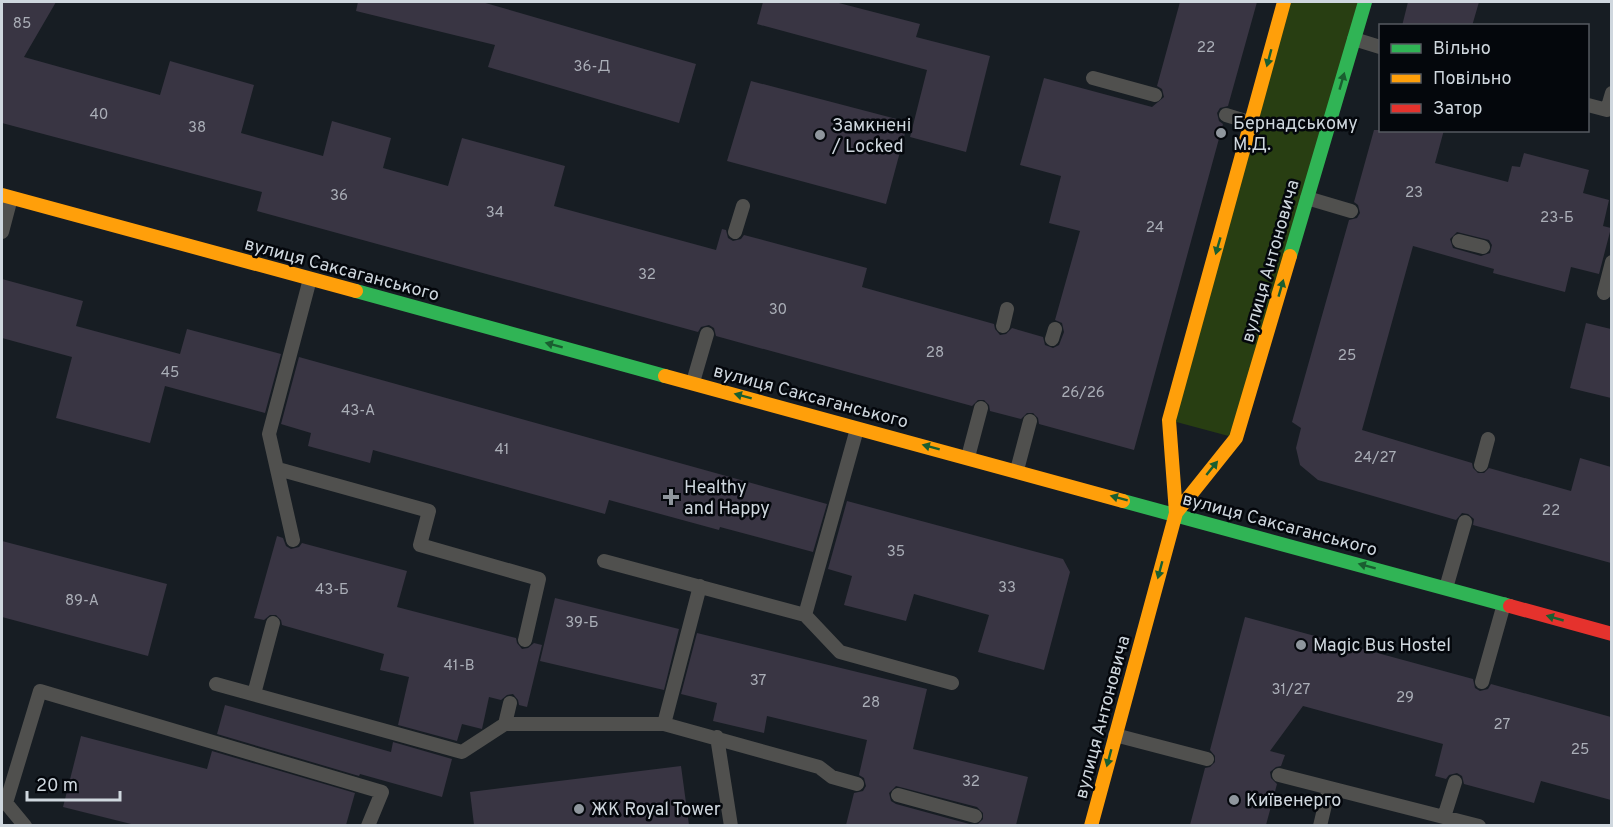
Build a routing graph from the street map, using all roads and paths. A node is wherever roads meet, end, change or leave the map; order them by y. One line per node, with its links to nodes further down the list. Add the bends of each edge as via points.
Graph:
1 (1284, 2): 11 (main road, вулиця Антоновича, one-way to 11)
2 (1365, 2): 3 (main road, вулиця Антоновича)
3 (1354, 39): 4 (lane); 13 (main road, вулиця Антоновича, one-way to 3)
4 (1379, 47)
5 (1094, 78): 7 (lane)
6 (1611, 93): 10 (lane)
7 (1155, 95)
8 (1589, 106): 10 (lane)
9 (1226, 115): 11 (lane)
10 (1609, 116)
11 (1252, 123): 35 (main road, вулиця Антоновича, one-way to 35, via 1169,420)
12 (6, 196): 16 (lane); 21 (main road, вулиця Саксаганського)
13 (1307, 198): 15 (lane); 35 (main road, вулиця Антоновича, one-way to 13, via 1236,438)
14 (743, 206): 17 (lane)
15 (1351, 211)
16 (2, 232)
17 (735, 232)
18 (1459, 241): 19 (lane)
19 (1483, 247)
20 (1611, 262): 22 (lane)
21 (310, 279): 26 (main road, вулиця Саксаганського, one-way to 21); 33 (lane, via 269,434)
22 (1604, 293)
23 (1007, 309): 24 (lane)
24 (1003, 326)
25 (706, 334): 26 (lane)
26 (693, 382): 29 (main road, вулиця Саксаганського, one-way to 26)
27 (981, 408): 31 (lane)
28 (1030, 422): 34 (lane)
29 (858, 427): 31 (main road, вулиця Саксаганського, one-way to 29); 42 (lane)
30 (1488, 440): 32 (lane)
31 (968, 457): 34 (main road, вулиця Саксаганського)
32 (1481, 465)
33 (278, 469): 37 (lane); 45 (lane, via 429,511 420,544 539,579)
34 (1017, 470): 35 (main road, вулиця Саксаганського, one-way to 34)
35 (1176, 513): 40 (main road, вулиця Саксаганського, one-way to 35); 53 (main road, вулиця Антоновича, one-way to 53)
36 (1465, 522): 40 (lane)
37 (293, 540)
38 (604, 561): 39 (lane)
39 (700, 586): 42 (lane); 52 (lane)
40 (1446, 588): 41 (main road, вулиця Саксаганського)
41 (1504, 604): 44 (main road, вулиця Саксаганського, one-way to 41); 46 (lane)
42 (805, 615): 47 (lane, via 840,652)
43 (273, 623): 49 (lane)
44 (1611, 634)
45 (525, 640)
46 (1482, 681)
47 (952, 683)
48 (216, 684): 49 (lane)
49 (254, 694): 51 (lane, via 462,752)
50 (510, 703): 51 (lane)
51 (505, 724): 52 (lane)
52 (664, 724): 54 (lane)
53 (1115, 735): 55 (lane); 66 (main road, вулиця Антоновича, one-way to 66)
54 (717, 737): 58 (lane, via 819,767 832,777); 65 (lane)
55 (1208, 759)
56 (1279, 775): 59 (lane)
57 (1455, 782): 62 (lane)
58 (857, 784)
59 (1329, 788): 62 (lane); 67 (lane)
60 (898, 795): 61 (lane)
61 (975, 816)
62 (1444, 817): 68 (lane)
63 (25, 825): 64 (lane, via 6,803 40,691 382,792)
64 (368, 825)
65 (731, 825)
66 (1091, 825)
67 (1320, 825)
68 (1479, 825)

